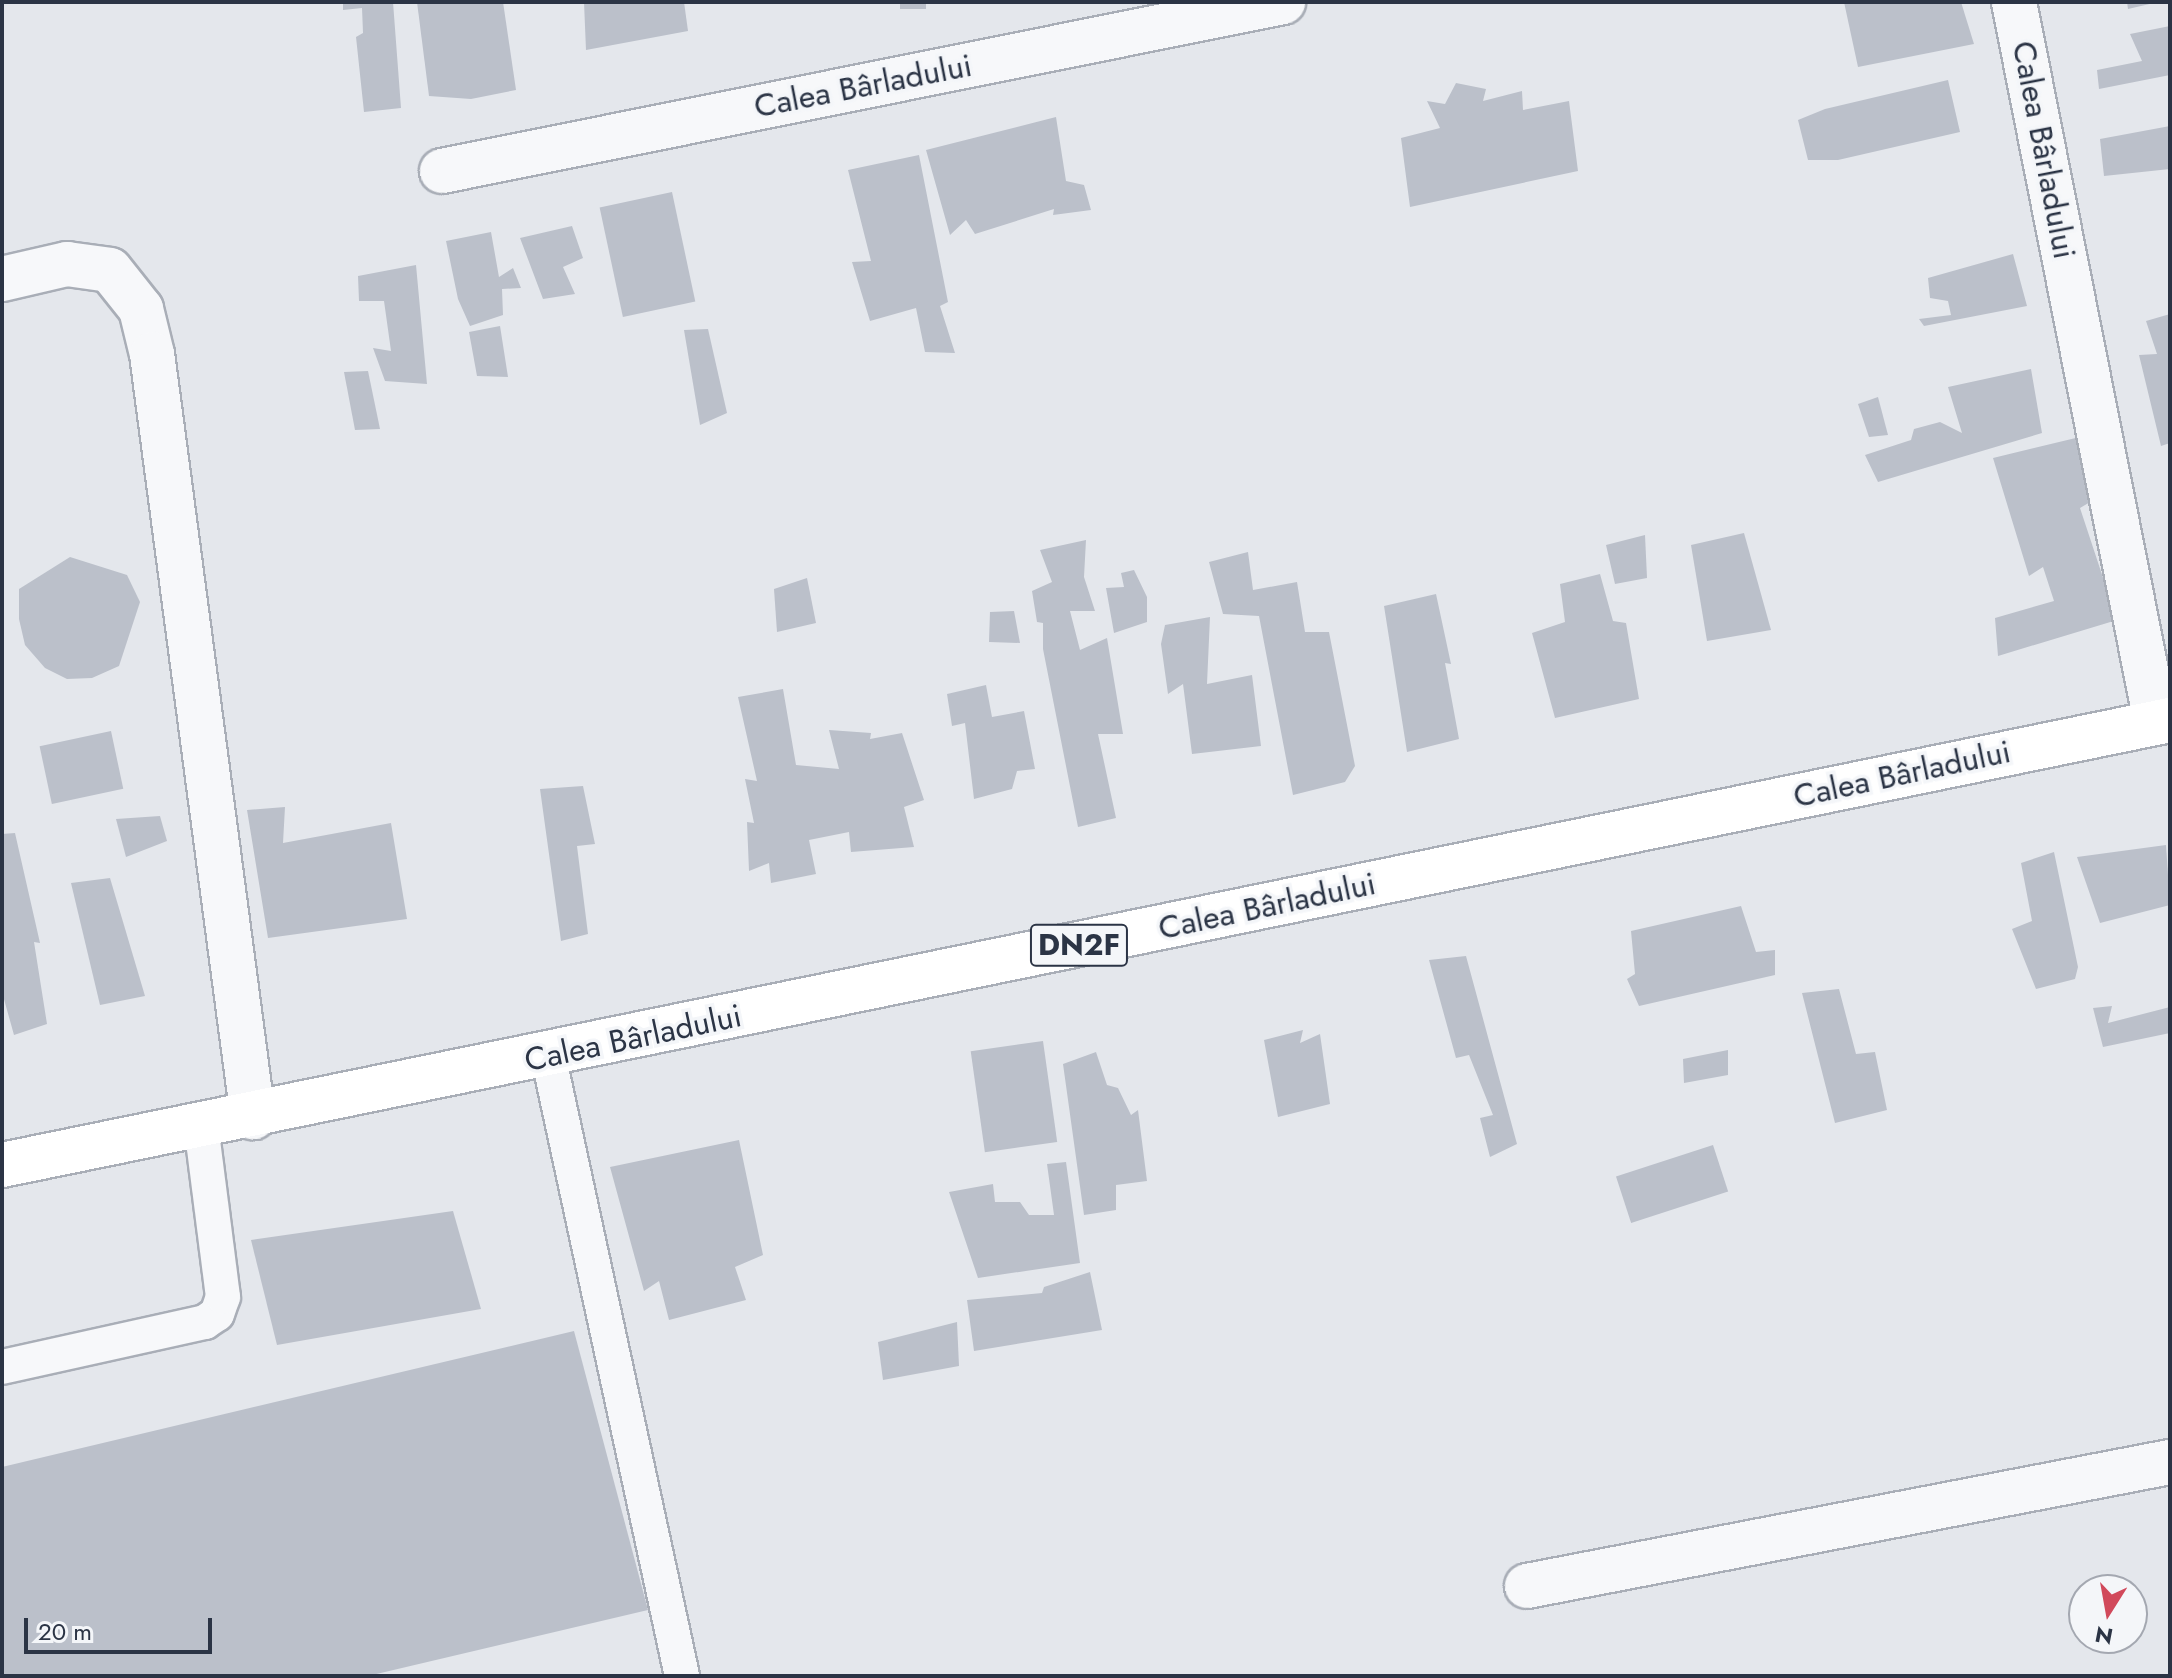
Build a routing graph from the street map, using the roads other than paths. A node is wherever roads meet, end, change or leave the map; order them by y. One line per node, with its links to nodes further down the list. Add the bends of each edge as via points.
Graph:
1 (1283, 2): 3 (street, Calea Bârladului)
2 (2014, 2): 5 (street, Calea Bârladului)
3 (442, 171)
4 (2, 279): 7 (street, via 67,264 110,270 141,309 152,354)
5 (2163, 721): 6 (main road, Calea Bârladului / DN2F)
6 (548, 1055): 7 (main road, Calea Bârladului / DN2F); 13 (lane)
7 (253, 1117): 8 (main road, Calea Bârladului / DN2F)
8 (201, 1126): 9 (main road, Calea Bârladului / DN2F); 10 (lane, via 223,1297 217,1314 205,1322)
9 (2, 1165)
10 (2, 1367)
11 (2170, 1462): 12 (street)
12 (1527, 1586)
13 (682, 1676)

